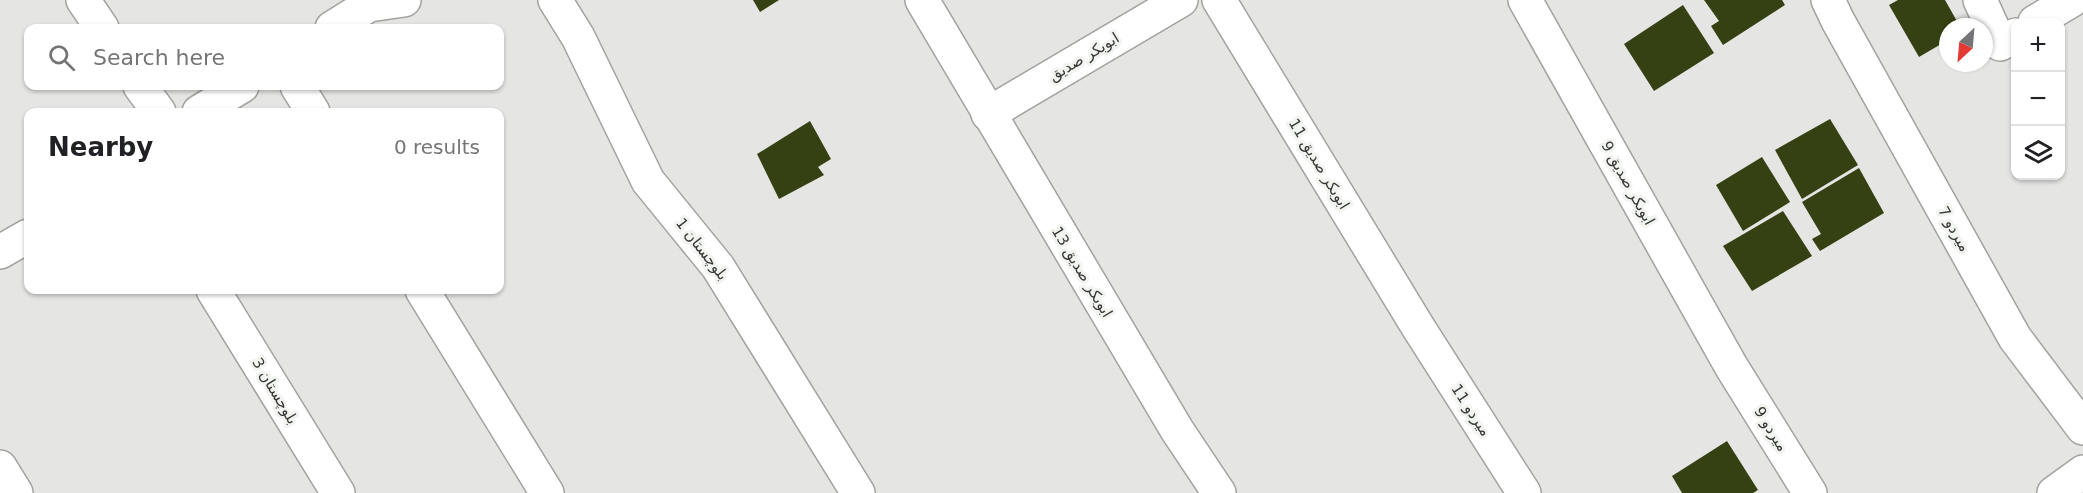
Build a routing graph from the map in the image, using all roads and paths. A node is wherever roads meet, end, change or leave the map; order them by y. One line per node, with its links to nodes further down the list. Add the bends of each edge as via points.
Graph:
1 (83, 0): 13 (street)
2 (404, 0): 10 (street)
3 (555, 0): 35 (street, بلوچستان 1, via 578,36 648,181 718,267)
4 (922, 0): 22 (street, ابوبکر صدیق 13)
5 (1181, 0): 22 (street, ابوبکر صدیق)
6 (1220, 0): 27 (street, ابوبکر صدیق 11)
7 (1525, 0): 28 (street, ابوبکر صدیق 9)
8 (1980, 0): 15 (street)
9 (2072, 0): 12 (street)
10 (368, 2): 14 (street)
11 (1833, 11): 29 (street, میردو 7, via 2015,338)
12 (2042, 18)
13 (99, 24)
14 (338, 24)
15 (2008, 39)
16 (143, 90): 19 (street)
17 (235, 90): 20 (street)
18 (299, 90): 21 (street)
19 (156, 108)
20 (206, 108)
21 (311, 108)
22 (988, 114): 36 (street, ابوبکر صدیق 13)
23 (24, 238): 24 (street)
24 (0, 252)
25 (215, 294): 33 (street, بلوچستان 3)
26 (424, 294): 34 (street)
27 (1418, 327): 37 (street, میردو 11)
28 (1731, 366): 38 (street, میردو 9)
29 (2083, 428)
30 (0, 467): 32 (street)
31 (2083, 472): 39 (street)
32 (16, 493)
33 (338, 493)
34 (547, 493)
35 (858, 493)
36 (1218, 493)
37 (1524, 493)
38 (1810, 493)
39 (2054, 493)

